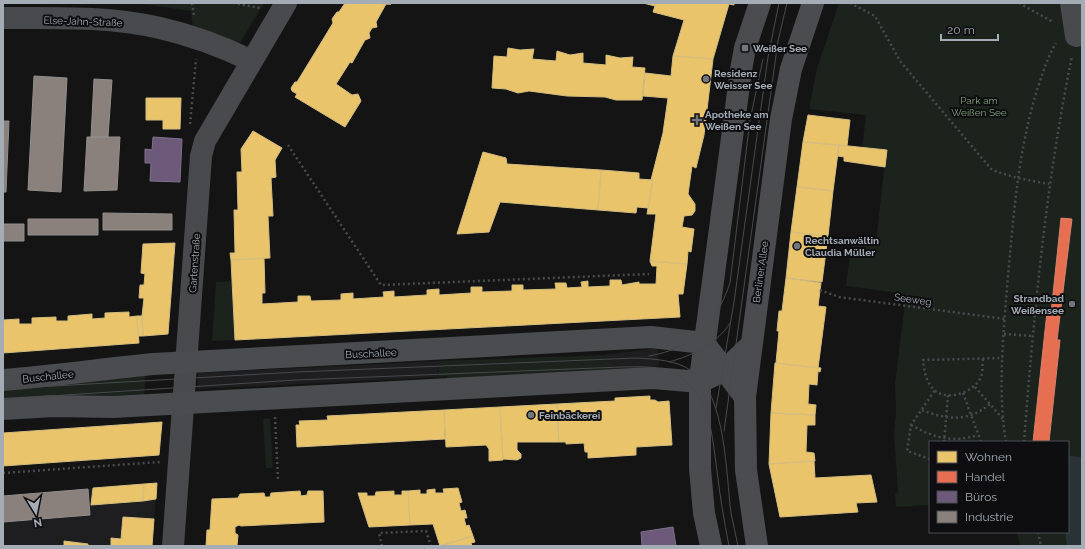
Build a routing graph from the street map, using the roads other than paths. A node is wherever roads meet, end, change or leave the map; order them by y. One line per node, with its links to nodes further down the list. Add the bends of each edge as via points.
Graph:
1 (286, 3): 7 (street, Gartenstraße)
2 (760, 3): 8 (main road, via 745,48 741,70)
3 (813, 3): 9 (main road, Berliner Allee, via 791,69 781,119)
4 (1071, 3): 6 (street)
5 (3, 18): 7 (street, Else-Jahn-Straße, via 112,20 160,28 197,39)
6 (1076, 36)
7 (252, 61): 10 (street, Gartenstraße, via 205,141 201,156)
8 (704, 343): 10 (main road, Buschallee, via 651,337); 11 (main road); 13 (main road)
9 (751, 345): 11 (main road); 14 (main road, Berliner Allee)
10 (187, 363): 12 (main road, Buschallee); 15 (street, Gartenstraße)
11 (725, 370): 13 (main road); 14 (main road)
12 (3, 380)
13 (700, 382): 15 (main road, via 653,378); 18 (main road, via 700,469 704,513)
14 (744, 397): 19 (main road, Berliner Allee, via 746,470)
15 (184, 402): 16 (main road); 17 (street, Gartenstraße)
16 (3, 409)
17 (173, 546)
18 (711, 546)
19 (758, 546)

